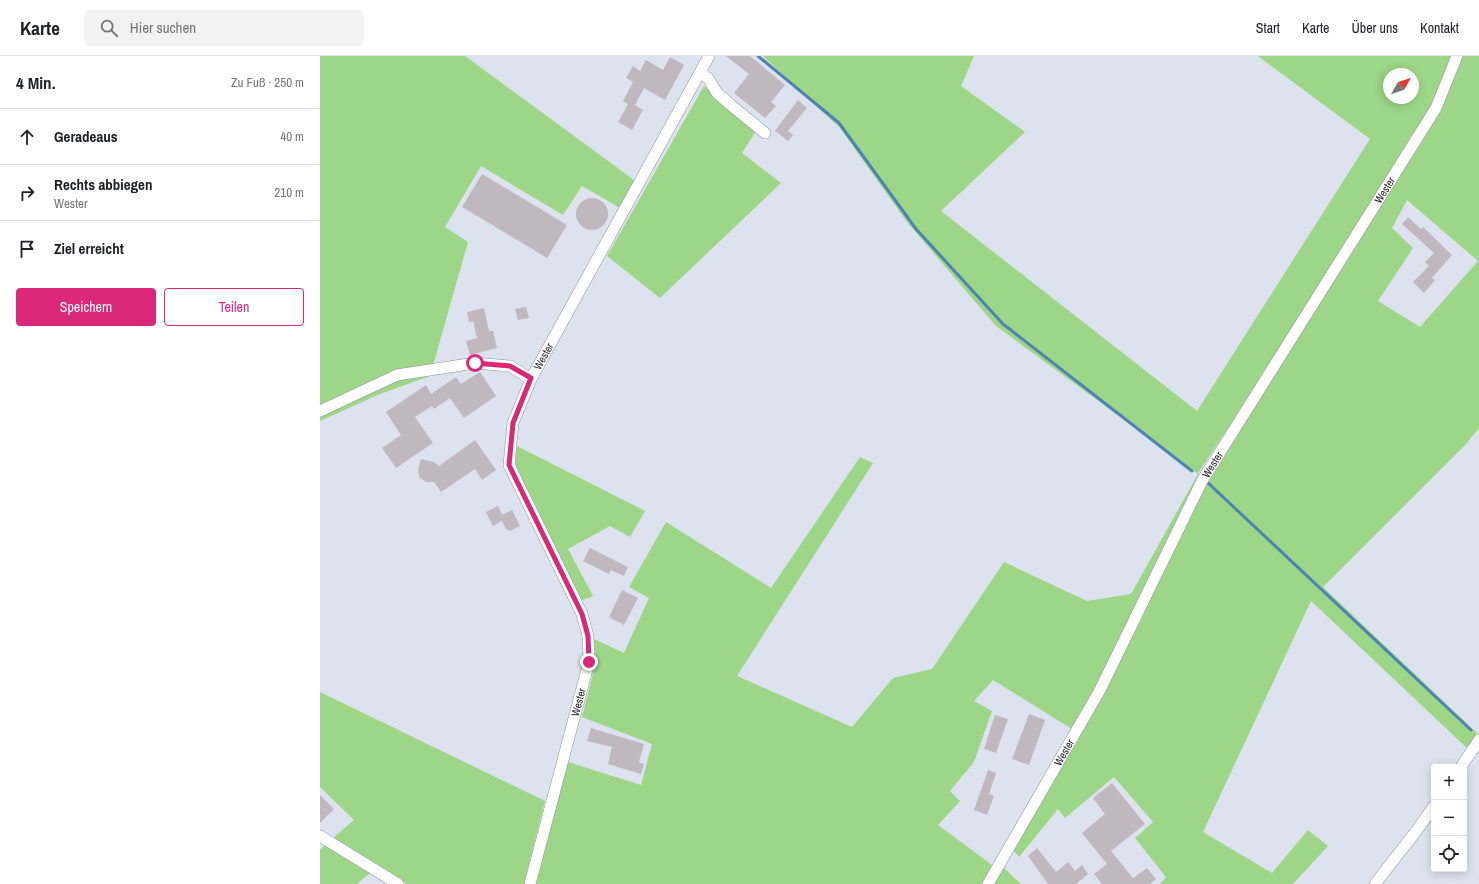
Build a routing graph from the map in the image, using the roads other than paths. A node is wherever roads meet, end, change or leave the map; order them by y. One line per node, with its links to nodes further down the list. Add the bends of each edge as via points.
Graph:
1 (709, 56): 3 (street, Wester)
2 (1457, 56): 13 (street, Wester, via 1436,108 1202,481 1100,690)
3 (700, 73): 4 (street, via 708,78 717,92 732,106); 5 (street, Wester)
4 (765, 133)
5 (531, 378): 6 (street, via 510,366 475,363 397,375); 12 (street, Wester, via 513,423 509,465 582,614 588,636 589,662)
6 (320, 411)
7 (1479, 740): 8 (street)
8 (1462, 764)
9 (1431, 810): 14 (street)
10 (320, 836): 11 (street)
11 (398, 884)
12 (530, 884)
13 (988, 884)
14 (1375, 884)

